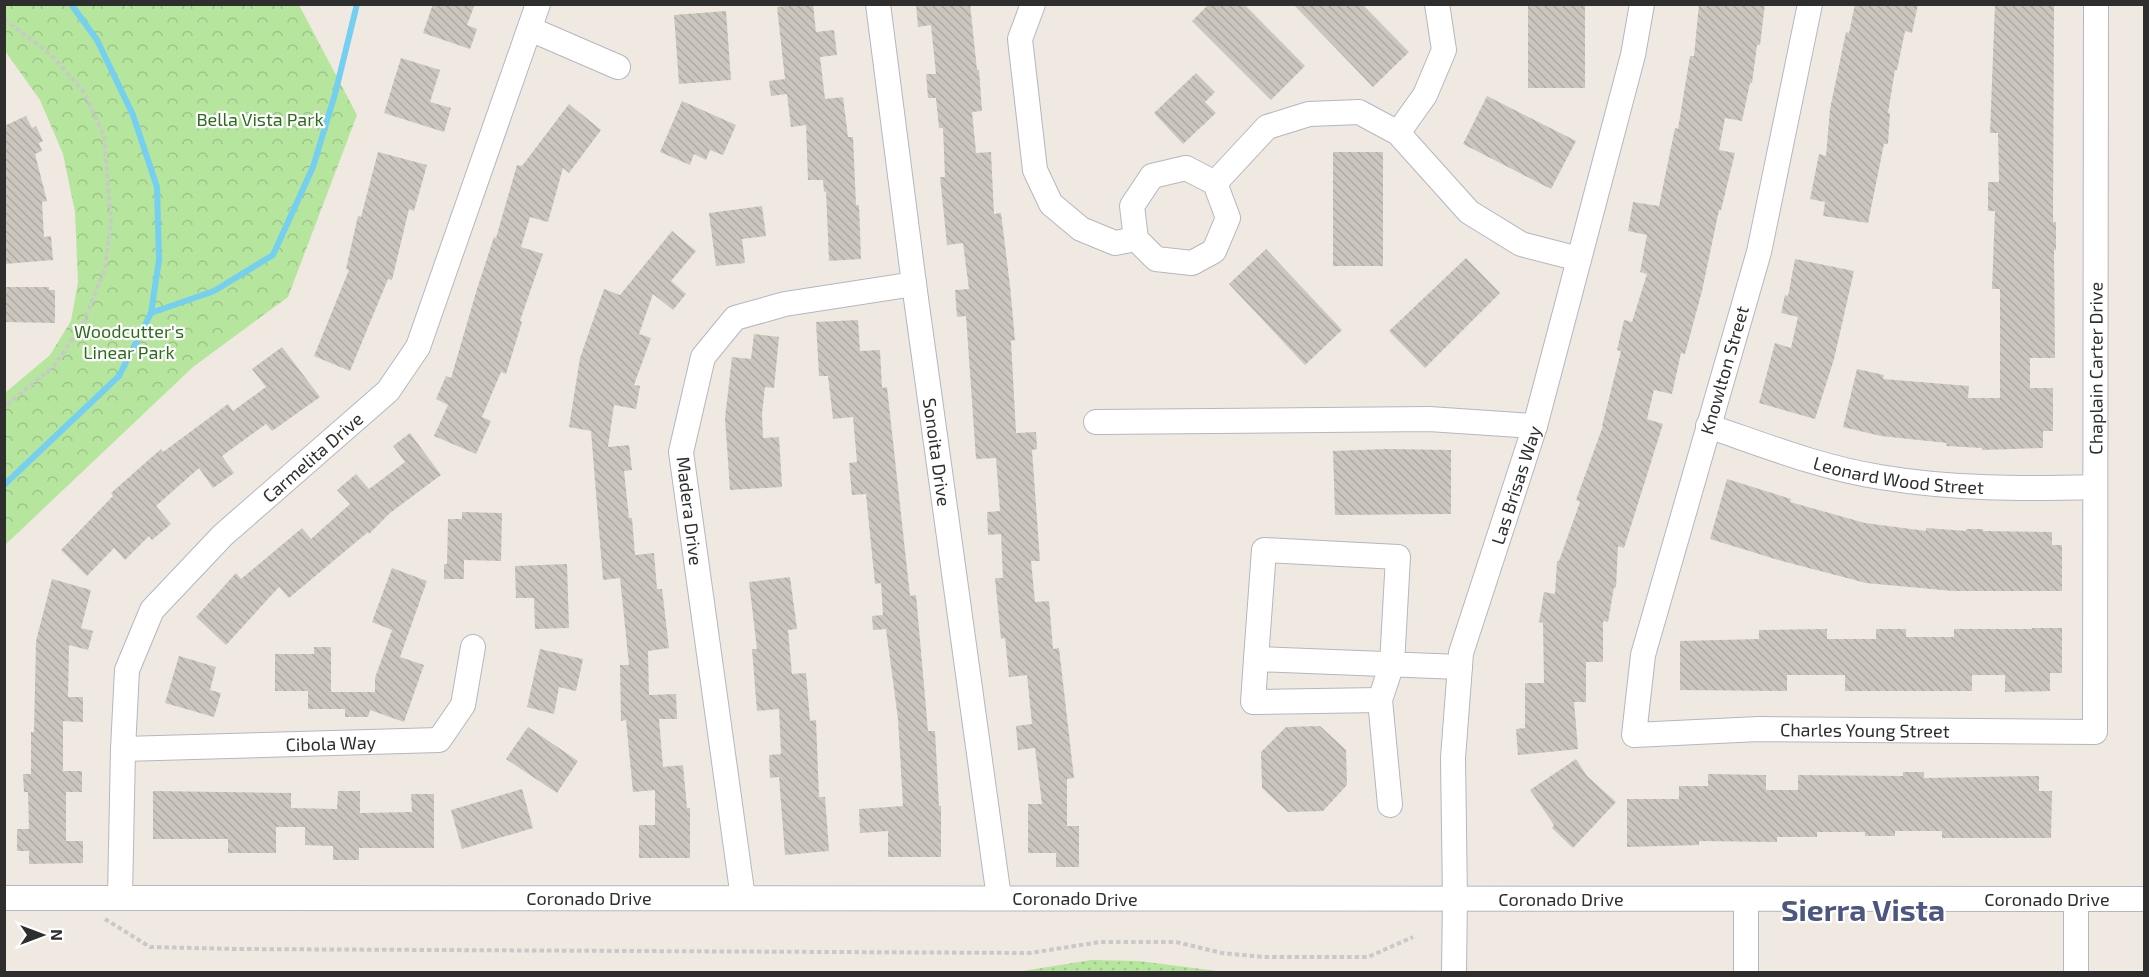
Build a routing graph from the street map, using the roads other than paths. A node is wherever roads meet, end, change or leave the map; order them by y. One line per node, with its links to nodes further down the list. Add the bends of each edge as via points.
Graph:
1 (538, 4): 8 (street, Carmelita Drive)
2 (878, 4): 14 (street, Sonoita Drive)
3 (1033, 4): 12 (street, via 1020,39 1035,170 1051,204 1081,229 1115,243)
4 (1437, 4): 10 (street, via 1444,50 1425,95)
5 (1641, 4): 13 (street, Las Brisas Way, via 1633,55)
6 (1810, 4): 17 (street, Knowlton Street, via 1759,252)
7 (2096, 4): 18 (street, Chaplain Carter Drive)
8 (530, 29): 9 (street); 26 (street, Carmelita Drive, via 418,347 387,391 223,535 152,610 127,670)
9 (618, 67)
10 (1398, 133): 11 (street, via 1359,112 1309,114 1268,127); 13 (street, via 1469,212 1521,244)
11 (1215, 183): 12 (street, via 1186,168 1152,176 1132,206); 12 (street, via 1228,218 1214,251 1192,264 1156,259)
12 (1136, 238)
13 (1579, 259): 16 (street, Las Brisas Way)
14 (914, 284): 30 (street, Madera Drive, via 785,304 735,318 703,357 681,452); 31 (street, Sonoita Drive)
15 (1096, 422): 16 (street, via 1429,419)
16 (1535, 426): 22 (street, Las Brisas Way, via 1461,653)
17 (1708, 426): 18 (street, Leonard Wood Street, via 1803,458 1878,477 1946,486); 25 (street, Knowlton Street, via 1643,655)
18 (2096, 487): 24 (street, Chaplain Carter Drive)
19 (473, 647): 26 (street, Cibola Way, via 463,705 439,740)
20 (1256, 659): 21 (street); 21 (street, via 1264,550 1398,557); 23 (street, via 1253,702)
21 (1392, 664): 22 (street); 23 (street)
22 (1460, 667): 32 (street, Las Brisas Way, via 1453,758)
23 (1380, 700): 27 (street)
24 (2096, 732): 25 (street, Charles Young Street, via 1759,729)
25 (1634, 735)
26 (123, 748): 28 (street, Carmelita Drive)
27 (1390, 805)
28 (120, 897): 29 (street, Coronado Drive); 30 (street, Coronado Drive)
29 (4, 898)
30 (742, 898): 31 (street, Coronado Drive)
31 (999, 898): 32 (street, Coronado Drive)
32 (1455, 899): 33 (street, Coronado Drive); 36 (street, Las Brisas Way)
33 (1746, 899): 34 (street, Coronado Drive); 37 (street)
34 (2076, 899): 35 (street, Coronado Drive); 38 (street)
35 (2145, 899)
36 (1454, 972)
37 (1746, 972)
38 (2076, 972)

